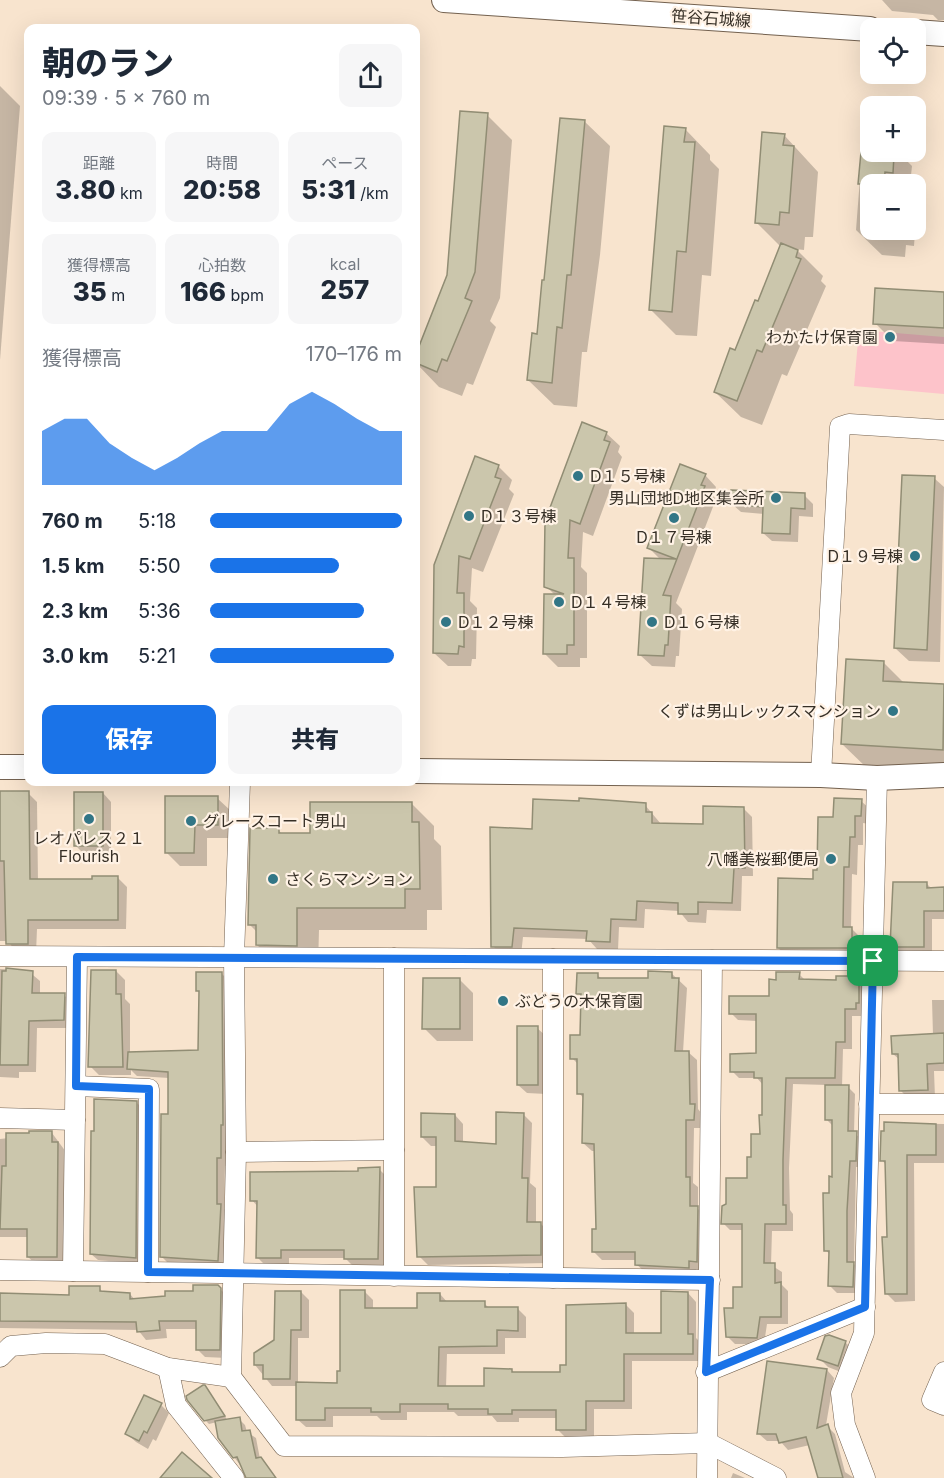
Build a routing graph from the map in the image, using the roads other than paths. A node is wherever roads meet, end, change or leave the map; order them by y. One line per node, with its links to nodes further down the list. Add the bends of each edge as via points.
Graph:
1 (444, 0): 2 (street, 笹谷石城線)
2 (637, 6): 3 (street, 笹谷石城線)
3 (860, 28)
4 (926, 33): 5 (street)
5 (944, 34)
6 (944, 430): 10 (street, via 849,424 840,427)
7 (0, 767): 8 (street)
8 (24, 767)
9 (420, 771): 10 (street)
10 (821, 775): 12 (street)
11 (944, 775): 12 (street)
12 (877, 778): 20 (street)
13 (240, 786): 16 (street)
14 (0, 956): 15 (street)
15 (77, 957): 16 (street); 22 (street)
16 (234, 957): 17 (street); 28 (street)
17 (394, 958): 18 (street); 27 (street)
18 (554, 959): 19 (street); 34 (street)
19 (712, 960): 20 (street); 35 (street)
20 (873, 961): 21 (street); 23 (street)
21 (944, 961)
22 (76, 1086): 26 (street); 31 (street, via 149,1089)
23 (869, 1104): 24 (street); 36 (street)
24 (944, 1104)
25 (0, 1118): 26 (street)
26 (75, 1120): 30 (street)
27 (394, 1150): 28 (street); 33 (street)
28 (236, 1152): 32 (street)
29 (0, 1270): 30 (street)
30 (73, 1271): 31 (street)
31 (148, 1272): 32 (street)
32 (233, 1273): 33 (street); 41 (street)
33 (394, 1276): 34 (street)
34 (553, 1278): 35 (street)
35 (710, 1280): 39 (street)
36 (865, 1307): 39 (street); 47 (street, via 864,1333 842,1393 845,1425)
37 (0, 1357): 38 (street, via 11,1346 105,1344)
38 (168, 1368): 41 (street); 44 (street, via 176,1405)
39 (706, 1372): 43 (street)
40 (944, 1372): 42 (street, via 932,1400)
41 (231, 1377): 43 (street, via 284,1446)
42 (944, 1405)
43 (708, 1443): 45 (street); 46 (street)
44 (234, 1478)
45 (707, 1478)
46 (776, 1478)
47 (865, 1478)

